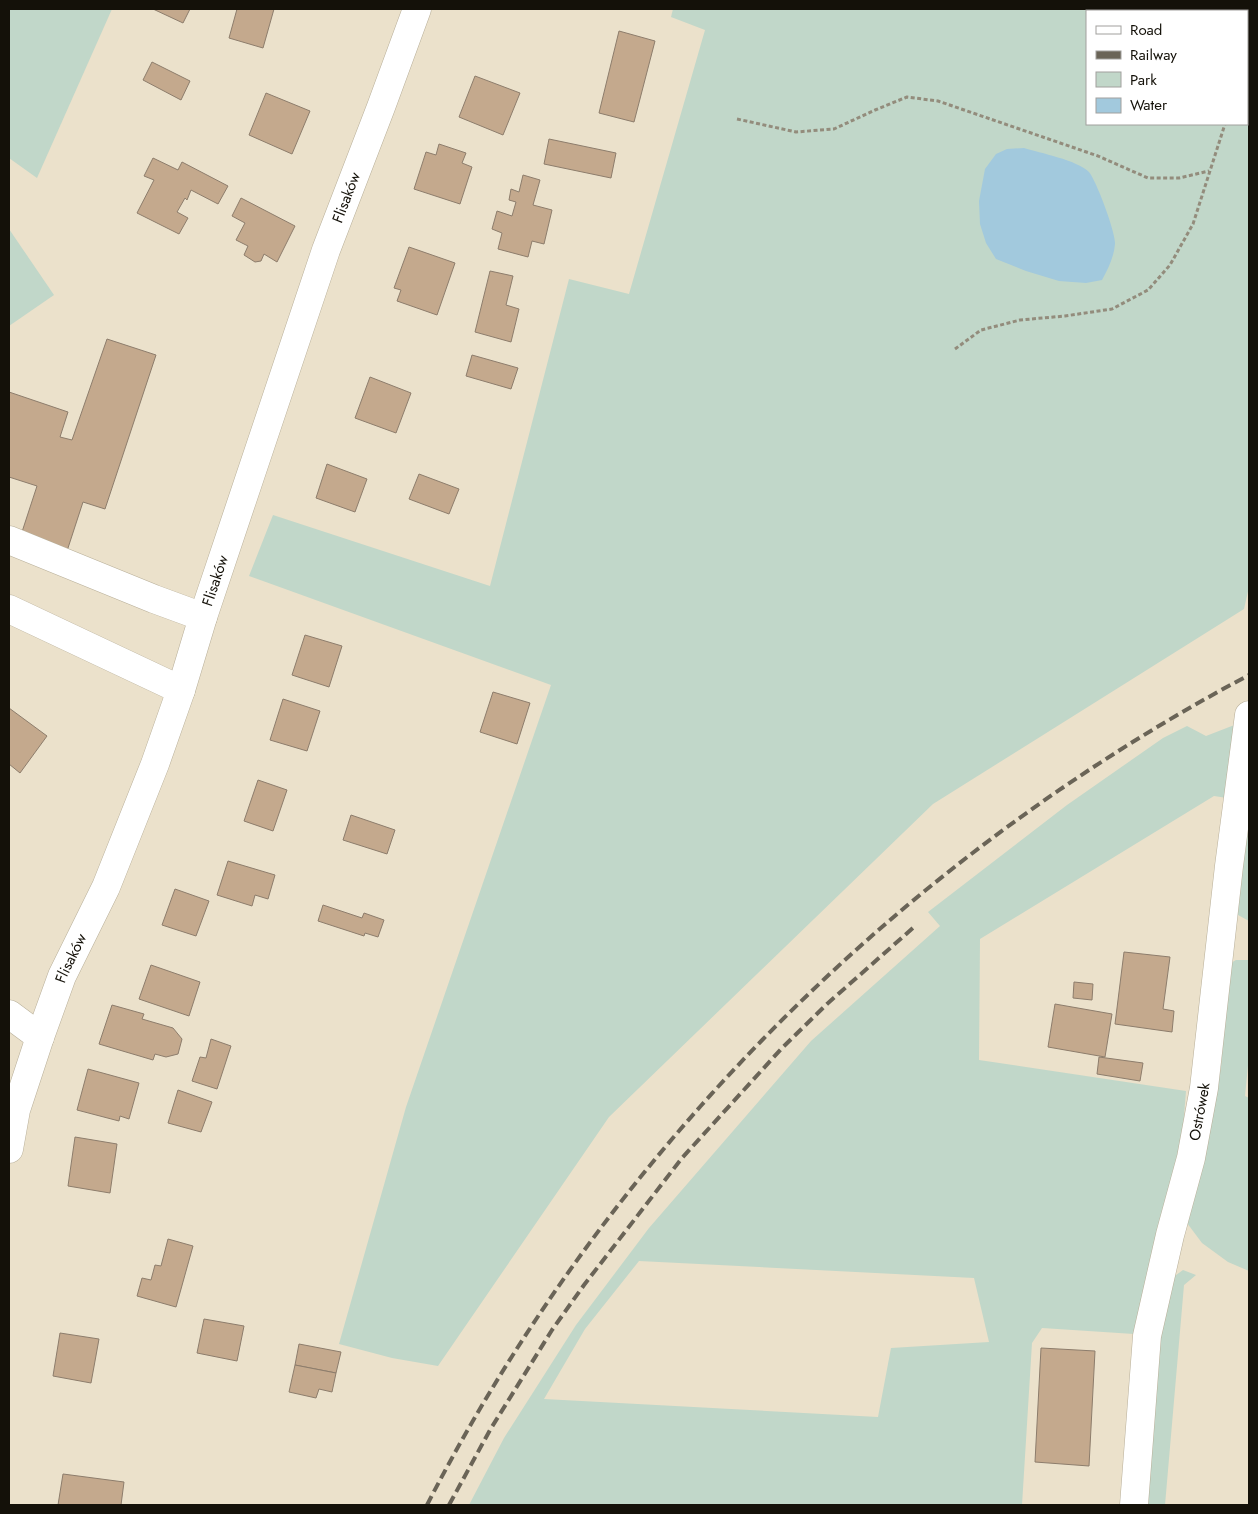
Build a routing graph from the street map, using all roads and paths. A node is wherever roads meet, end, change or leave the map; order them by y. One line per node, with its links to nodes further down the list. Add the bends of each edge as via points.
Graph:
1 (417, 9): 8 (street, Flisaków, via 326,250)
2 (738, 119): 4 (path, via 796,132 834,129 907,97 938,100 1098,156 1148,178 1179,178)
3 (1225, 125): 4 (path)
4 (1209, 171): 5 (path, via 1193,224 1170,265 1148,290 1112,309 1020,320 981,330)
5 (955, 349)
6 (9, 540): 8 (street)
7 (9, 609): 9 (street)
8 (203, 617): 9 (street, Flisaków)
9 (181, 690): 12 (street, Flisaków, via 106,887 62,976)
10 (1249, 715): 14 (street, Ostrówek, via 1204,1088 1191,1158 1147,1336)
11 (9, 1014): 12 (street)
12 (40, 1037): 13 (street, Flisaków, via 16,1110)
13 (9, 1149)
14 (1134, 1505)

